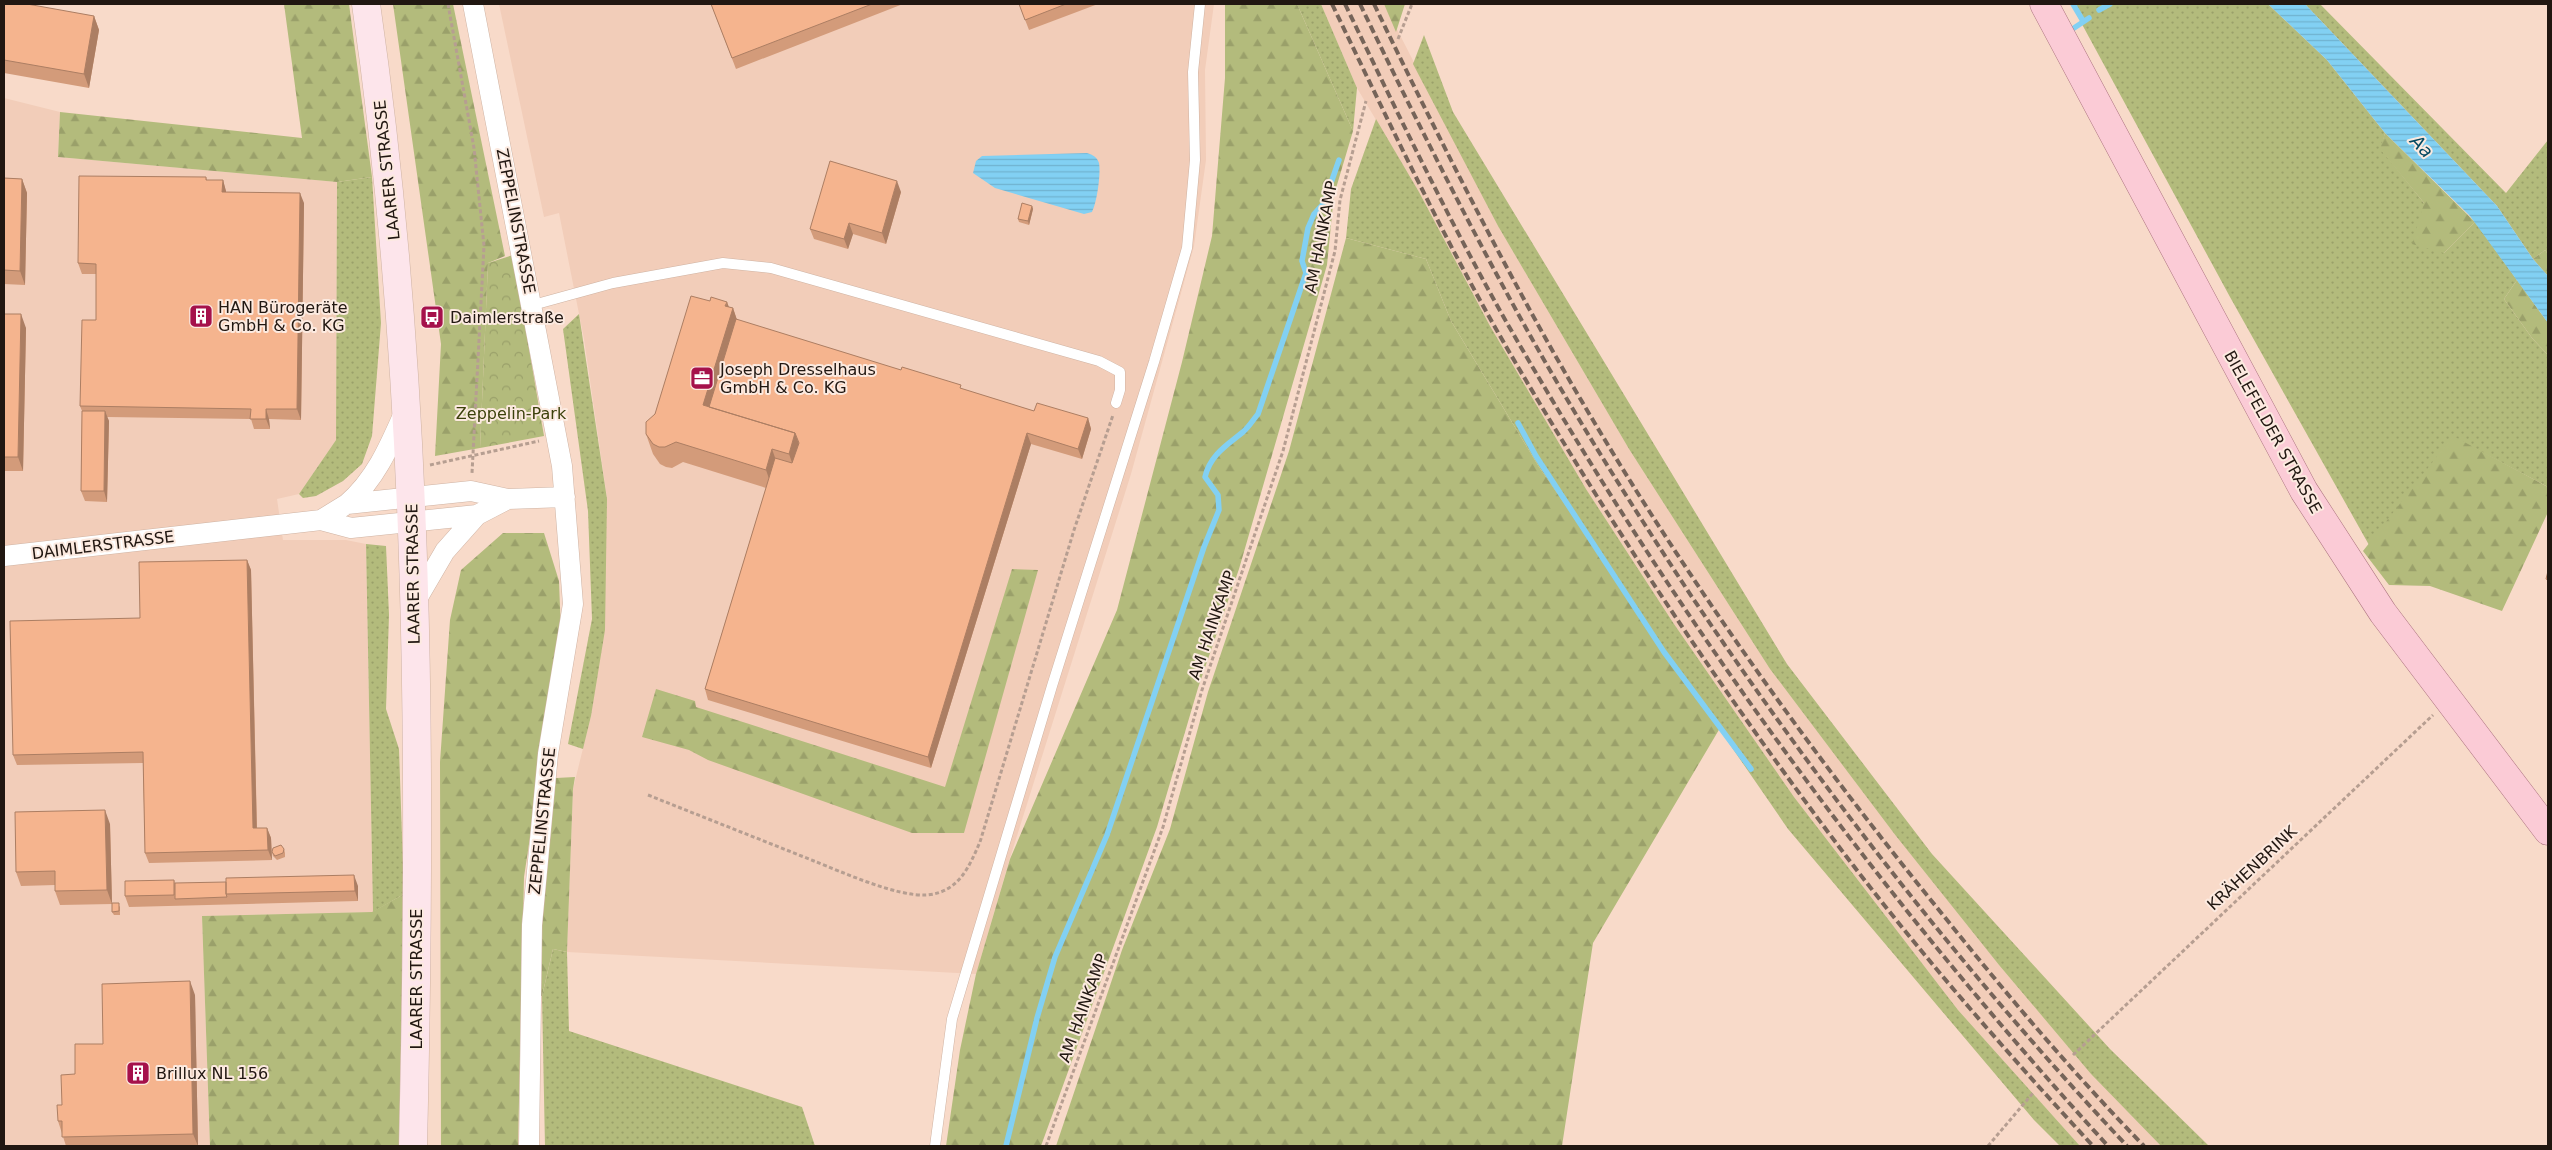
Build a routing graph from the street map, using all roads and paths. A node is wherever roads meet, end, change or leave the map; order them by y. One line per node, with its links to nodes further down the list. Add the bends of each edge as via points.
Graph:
1 (366, 4): 11 (main road, LAARER STRASSE, via 397,268)
2 (448, 4): 13 (path, via 474,148 484,246)
3 (474, 4): 9 (street, ZEPPELINSTRASSE)
4 (1200, 4): 30 (lane, via 1193,72 1194,160 1187,248 952,1019)
5 (1412, 4): 7 (path)
6 (2044, 4): 23 (main road, BIELEFELDER STRASSE, via 2304,491 2383,614)
7 (1398, 39)
8 (1366, 101): 31 (path, AM HAINKAMP, via 1340,200 1335,251 1283,451 1202,690 1164,827)
9 (533, 305): 10 (lane, via 613,283 723,263 770,268 1099,361 1120,372); 12 (street, ZEPPELINSTRASSE)
10 (1116, 403): 24 (path, via 1074,530 980,842 966,873 949,888 927,895 904,892 856,877)
11 (406, 409): 14 (main road, LAARER STRASSE); 17 (street, DAIMLERSTRASSE, via 386,455 362,491)
12 (558, 437): 13 (path); 15 (street, ZEPPELINSTRASSE)
13 (473, 456): 14 (path)
14 (410, 470): 18 (main road, LAARER STRASSE)
15 (565, 497): 16 (street); 29 (street, ZEPPELINSTRASSE, via 574,604 548,754 532,925)
16 (508, 499): 18 (street, via 472,491); 19 (street)
17 (347, 504): 18 (street, DAIMLERSTRASSE); 20 (street, DAIMLERSTRASSE)
18 (411, 510): 19 (street); 20 (street, DAIMLERSTRASSE, via 351,528); 22 (main road, LAARER STRASSE)
19 (477, 515): 22 (street, via 444,551)
20 (321, 520): 21 (street, DAIMLERSTRASSE)
21 (4, 556)
22 (414, 604): 28 (main road, LAARER STRASSE, via 417,979)
23 (2449, 701): 25 (main road, BIELEFELDER STRASSE); 26 (path, KRÄHENBRINK)
24 (648, 796)
25 (2548, 832)
26 (2073, 1055)
27 (2033, 1093): 32 (path)
28 (413, 1146)
29 (529, 1146)
30 (935, 1146)
31 (1046, 1146)
32 (1988, 1146)

